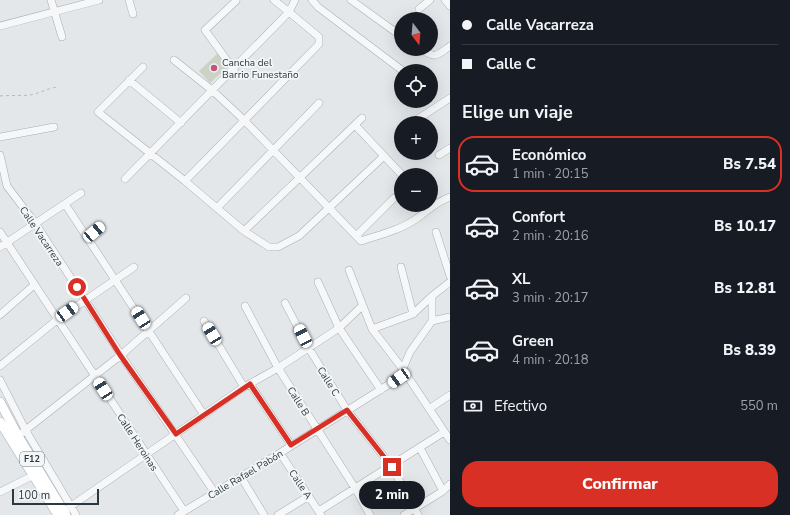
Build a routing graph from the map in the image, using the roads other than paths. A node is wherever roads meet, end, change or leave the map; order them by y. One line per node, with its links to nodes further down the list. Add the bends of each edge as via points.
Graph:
1 (51, 0): 11 (street)
2 (99, 0): 11 (street)
3 (129, 0): 13 (street)
4 (274, 0): 12 (street)
5 (295, 0): 12 (street)
6 (312, 0): 20 (street)
7 (351, 0): 15 (street)
8 (430, 0): 10 (street)
9 (236, 1): 22 (street, via 205,30)
10 (419, 9)
11 (54, 12): 14 (street); 16 (street)
12 (289, 12): 22 (street); 29 (street, via 319,37 319,44)
13 (133, 14)
14 (0, 26)
15 (394, 31)
16 (62, 37)
17 (450, 46): 18 (street)
18 (438, 55)
19 (174, 60): 24 (street)
20 (394, 64)
21 (144, 67): 23 (street)
22 (234, 70): 24 (street)
23 (129, 80): 30 (street); 36 (street, via 98,112)
24 (213, 90): 29 (street); 30 (street)
25 (450, 98): 27 (street)
26 (319, 103): 35 (street)
27 (422, 116)
28 (362, 118): 31 (street)
29 (244, 120): 35 (street); 43 (street)
30 (180, 122): 36 (street)
31 (354, 125): 39 (street); 41 (street)
32 (54, 128): 33 (street)
33 (0, 137)
34 (450, 148): 38 (street)
35 (273, 150): 41 (street); 51 (street)
36 (150, 154): 42 (street); 43 (street)
37 (0, 155): 44 (street, Calle Vacarreza)
38 (439, 155)
39 (384, 156): 40 (street); 50 (street)
40 (395, 168)
41 (301, 178): 50 (street); 56 (street)
42 (125, 179)
43 (185, 181): 51 (street)
44 (3, 186): 53 (street, Calle Vacarreza)
45 (81, 193): 49 (street)
46 (450, 197): 48 (street)
47 (394, 198): 58 (street)
48 (438, 202)
49 (65, 204): 53 (street); 59 (street)
50 (329, 206): 56 (street, via 299,236 278,247 269,247); 58 (street)
51 (217, 208): 56 (street)
52 (423, 212): 58 (street, via 404,226 361,241)
53 (35, 224): 60 (street); 72 (street, Calle Vacarreza)
54 (101, 226): 59 (street)
55 (0, 232): 60 (street, Calle Heroinas)
56 (244, 232)
57 (436, 232): 65 (street)
58 (356, 236)
59 (88, 237): 66 (street)
60 (7, 242): 61 (street); 69 (street, Calle Heroinas)
61 (0, 247)
62 (134, 267): 66 (street)
63 (401, 267): 76 (street)
64 (349, 270): 75 (street)
65 (450, 276)
66 (115, 278): 72 (street); 84 (street)
67 (318, 282): 82 (street)
68 (450, 282): 70 (street)
69 (34, 285): 77 (street); 79 (street, Calle Heroinas)
70 (432, 296): 76 (street); 81 (street)
71 (186, 298): 84 (street)
72 (85, 299): 79 (street); 86 (street, Calle Vacarreza)
73 (285, 303): 85 (street, Calle C)
74 (245, 306): 88 (street, Calle B)
75 (362, 306): 82 (street); 83 (street)
76 (413, 314): 83 (street)
77 (0, 315)
78 (450, 317): 81 (street)
79 (58, 319): 87 (street); 90 (street, Calle Heroinas)
80 (204, 321): 92 (street)
81 (432, 321): 89 (street, Calle Rafael Pabón)
82 (339, 328): 85 (street); 93 (street)
83 (372, 329): 89 (street)
84 (149, 331): 86 (street); 98 (street)
85 (308, 347): 88 (street); 97 (street, Calle C)
86 (120, 355): 90 (street); 103 (street, Calle Vacarreza)
87 (0, 366)
88 (278, 368): 92 (street); 100 (street, Calle B)
89 (402, 368): 93 (street, Calle Rafael Pabón, via 399,378); 96 (street)
90 (95, 376): 102 (street); 108 (street, Calle Heroinas)
91 (0, 380): 102 (street)
92 (247, 385): 98 (street); 105 (street)
93 (381, 390): 97 (street, Calle Rafael Pabón)
94 (450, 395): 96 (street)
95 (0, 402): 102 (main road, F12)
96 (429, 409): 101 (street)
97 (347, 410): 100 (street, Calle Rafael Pabón); 109 (street, Calle C)
98 (204, 415): 103 (street)
99 (0, 422): 110 (main road, F12)
100 (316, 430): 105 (street, Calle Rafael Pabón); 113 (street, Calle B)
101 (444, 432): 104 (street); 106 (street)
102 (22, 434): 118 (main road, F12)
103 (176, 434): 108 (street); 116 (street, Calle Vacarreza)
104 (450, 440)
105 (291, 445): 107 (street, Calle Rafael Pabón)
106 (420, 448): 109 (street); 114 (street)
107 (280, 453): 111 (street, Calle Rafael Pabón); 117 (street, Calle A)
108 (147, 455): 118 (street); 120 (street, Calle Heroinas)
109 (392, 467): 113 (street); 119 (street, Calle C)
110 (34, 475): 115 (street); 118 (main road, F12)
111 (240, 477): 116 (street, Calle Rafael Pabón); 123 (street)
112 (450, 484): 114 (street)
113 (356, 488): 121 (street); 125 (street, Calle B)
114 (443, 490): 119 (street)
115 (0, 492)
116 (215, 493): 120 (street, Calle Rafael Pabón)
117 (309, 496): 121 (street, Calle A); 124 (street)
118 (65, 512): 122 (street)
119 (416, 512): 126 (street)
120 (181, 513)
121 (320, 513)
122 (76, 515)
123 (264, 515)
124 (278, 515)
125 (370, 515)
126 (404, 515)

